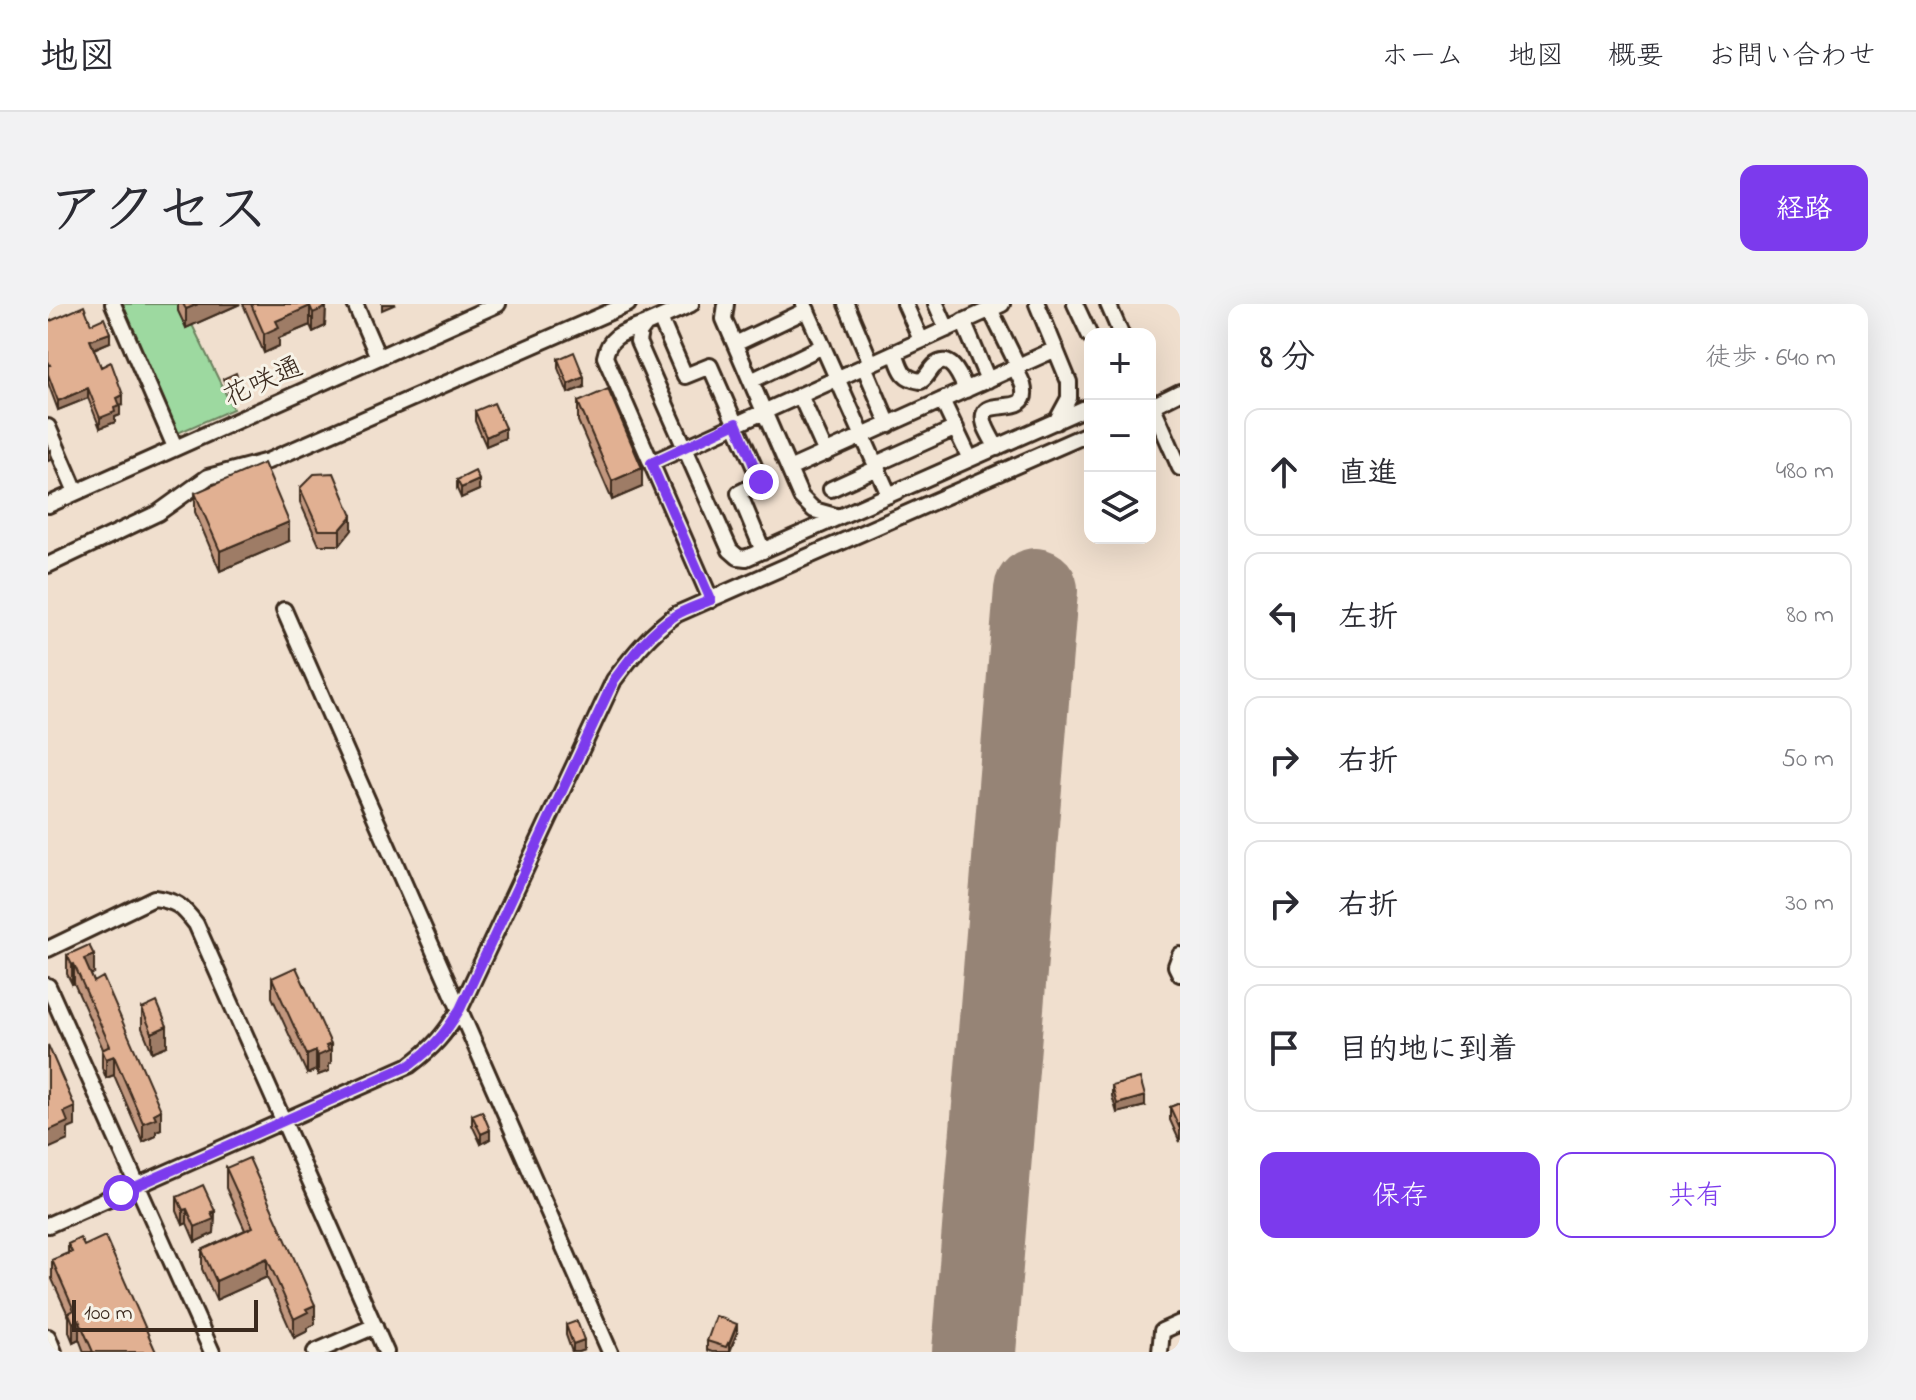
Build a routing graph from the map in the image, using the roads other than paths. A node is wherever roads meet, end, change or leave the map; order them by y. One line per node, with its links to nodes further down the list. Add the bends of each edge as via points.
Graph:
1 (113, 304): 50 (street)
2 (355, 304): 27 (street)
3 (498, 304): 27 (street, 花咲通)
4 (628, 304): 65 (street, via 268,461 208,477 158,513)
5 (691, 304): 16 (street)
6 (726, 304): 23 (street, via 724,319)
7 (846, 304): 28 (street)
8 (936, 304): 21 (street)
9 (1037, 304): 25 (street)
10 (1075, 304): 19 (street)
11 (1108, 304): 20 (street)
12 (905, 305): 15 (street); 22 (street)
13 (996, 306): 17 (street); 29 (street)
14 (805, 307): 23 (street); 24 (street)
15 (891, 314)
16 (660, 318): 18 (street); 44 (street, via 685,376 710,366)
17 (963, 321): 21 (street); 31 (street, via 980,350)
18 (646, 324): 51 (street, via 638,342); 55 (street, via 619,334 607,345 605,357)
19 (1086, 328)
20 (1118, 328)
21 (947, 329): 22 (street)
22 (921, 340): 26 (street)
23 (735, 344): 32 (street)
24 (823, 346): 30 (street); 32 (street)
25 (1056, 349): 29 (street); 43 (street, via 1069,382 1069,398)
26 (895, 352): 28 (street); 34 (street, via 909,379 921,381 935,366 949,363)
27 (378, 357): 50 (street, 花咲通)
28 (868, 364): 30 (street); 37 (street)
29 (1016, 367): 31 (street); 52 (street, via 1024,396 1019,404 985,412 984,422)
30 (838, 378): 36 (street); 48 (street)
31 (988, 380): 34 (street)
32 (751, 381): 41 (street)
33 (892, 390): 37 (street)
34 (966, 390): 38 (street)
35 (1180, 392): 39 (street)
36 (800, 395): 41 (street); 53 (street)
37 (877, 397): 45 (street)
38 (942, 400): 45 (street); 47 (street)
39 (1156, 402)
40 (1084, 409): 43 (street)
41 (764, 411): 44 (street); 58 (street)
42 (1156, 415): 57 (street)
43 (1056, 422): 52 (street)
44 (736, 423): 51 (street); 64 (street, via 761,482 739,493)
45 (889, 425): 48 (street)
46 (48, 427): 60 (street)
47 (956, 428): 54 (street); 56 (street)
48 (863, 436): 53 (street); 56 (street)
49 (1084, 436): 66 (street)
50 (175, 447): 60 (street, 花咲通)
51 (684, 447): 55 (street); 64 (street, via 730,550 746,558)
52 (997, 448): 54 (street)
53 (826, 453): 58 (street)
54 (970, 459): 61 (street)
55 (651, 463): 66 (street)
56 (877, 466): 59 (street, via 845,474); 61 (street)
57 (1180, 468)
58 (789, 469): 63 (street, via 801,497 814,510)
59 (831, 489)
60 (76, 492): 62 (street, 花咲通)
61 (889, 495): 63 (street)
62 (48, 505)
63 (839, 517): 64 (street)
64 (763, 551)
65 (48, 565)
66 (711, 600): 72 (street, via 662,625 614,680)
67 (284, 610): 72 (street)
68 (48, 949): 73 (street, via 154,898 183,908 196,924)
69 (1180, 955): 70 (street)
70 (1180, 974)
71 (48, 986): 74 (street)
72 (460, 1009): 73 (street, via 430,1050 410,1065); 83 (street)
73 (283, 1121): 74 (street); 77 (street)
74 (138, 1186): 75 (street); 80 (street)
75 (48, 1225)
76 (1180, 1323): 84 (street, via 1162,1331)
77 (375, 1326): 81 (street); 82 (street)
78 (48, 1337): 79 (street)
79 (54, 1352)
80 (212, 1352)
81 (315, 1352)
82 (386, 1352)
83 (610, 1352)
84 (1160, 1352)

